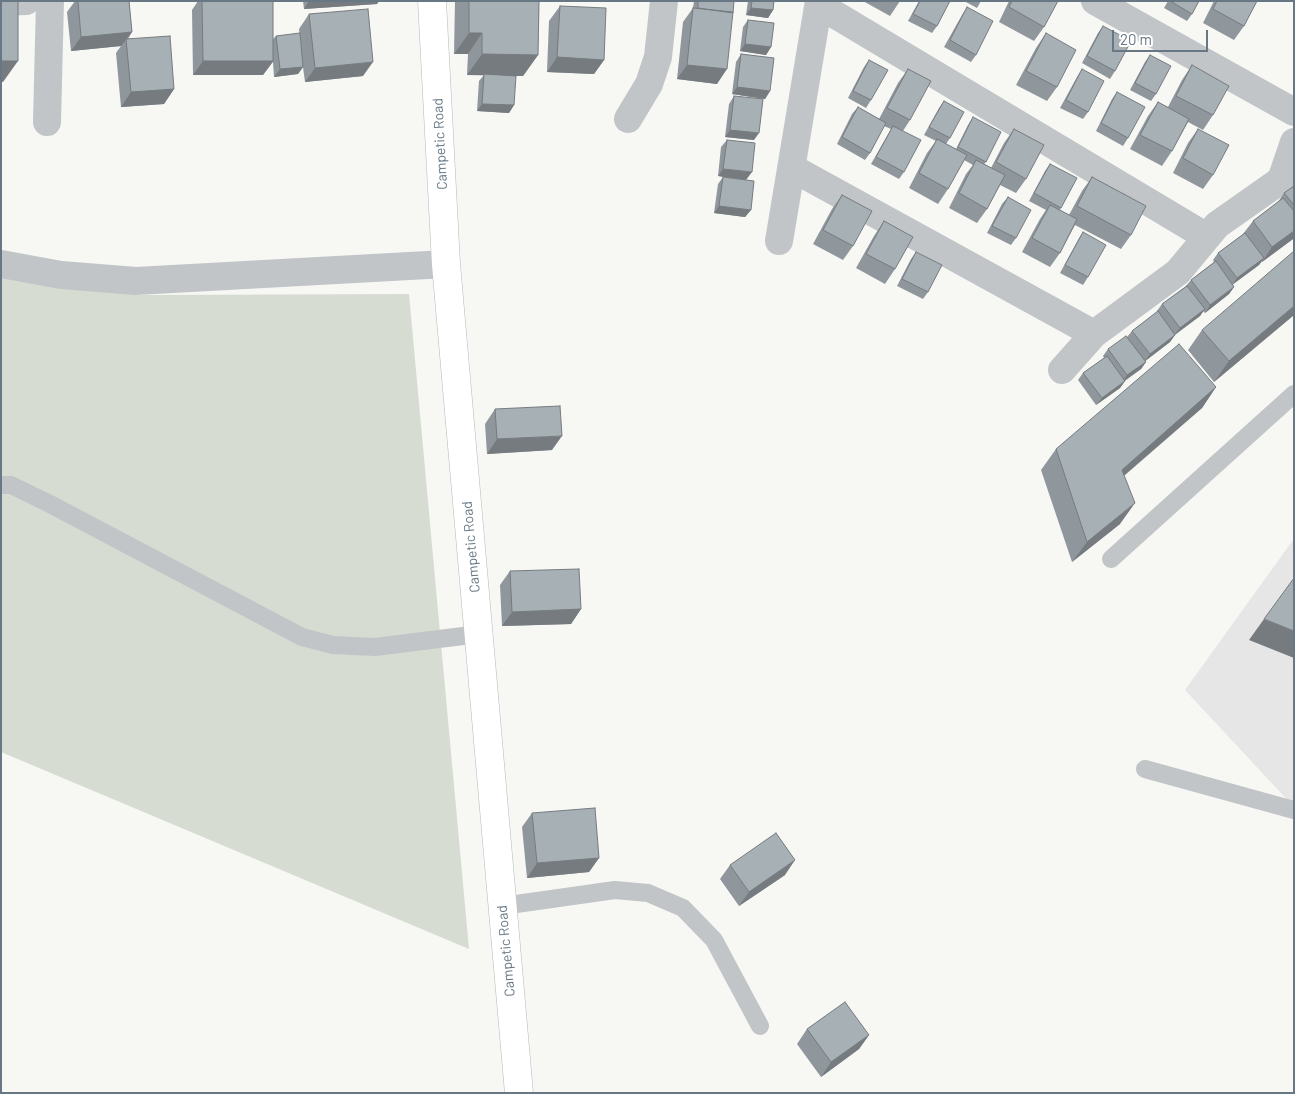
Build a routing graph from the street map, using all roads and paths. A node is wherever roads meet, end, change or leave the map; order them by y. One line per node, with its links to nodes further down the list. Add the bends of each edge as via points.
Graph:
1 (26, 1): 6 (street)
2 (50, 1): 10 (street)
3 (432, 1): 16 (street, Campetic Road)
4 (664, 1): 9 (street, via 658,58 649,84)
5 (1095, 1): 8 (street)
6 (1, 2)
7 (819, 3): 12 (street); 13 (street)
8 (1294, 112)
9 (628, 120)
10 (46, 122)
11 (1294, 142): 13 (street, via 1281,180 1217,225)
12 (792, 168): 14 (street); 17 (street)
13 (1207, 237): 17 (street, via 1178,272)
14 (779, 241)
15 (1, 264): 16 (street, via 61,275 136,281)
16 (446, 264): 22 (street, Campetic Road)
17 (1094, 334): 18 (street)
18 (1062, 370)
19 (1294, 394): 21 (lane)
20 (1, 485): 22 (lane, via 12,485 50,504 302,637 334,645 375,647)
21 (1111, 559)
22 (479, 634): 25 (street, Campetic Road)
23 (1145, 769): 24 (lane)
24 (1294, 810)
25 (502, 906): 26 (lane, via 615,890 648,893 683,908 714,940); 27 (street, Campetic Road)
26 (760, 1026)
27 (519, 1093)

